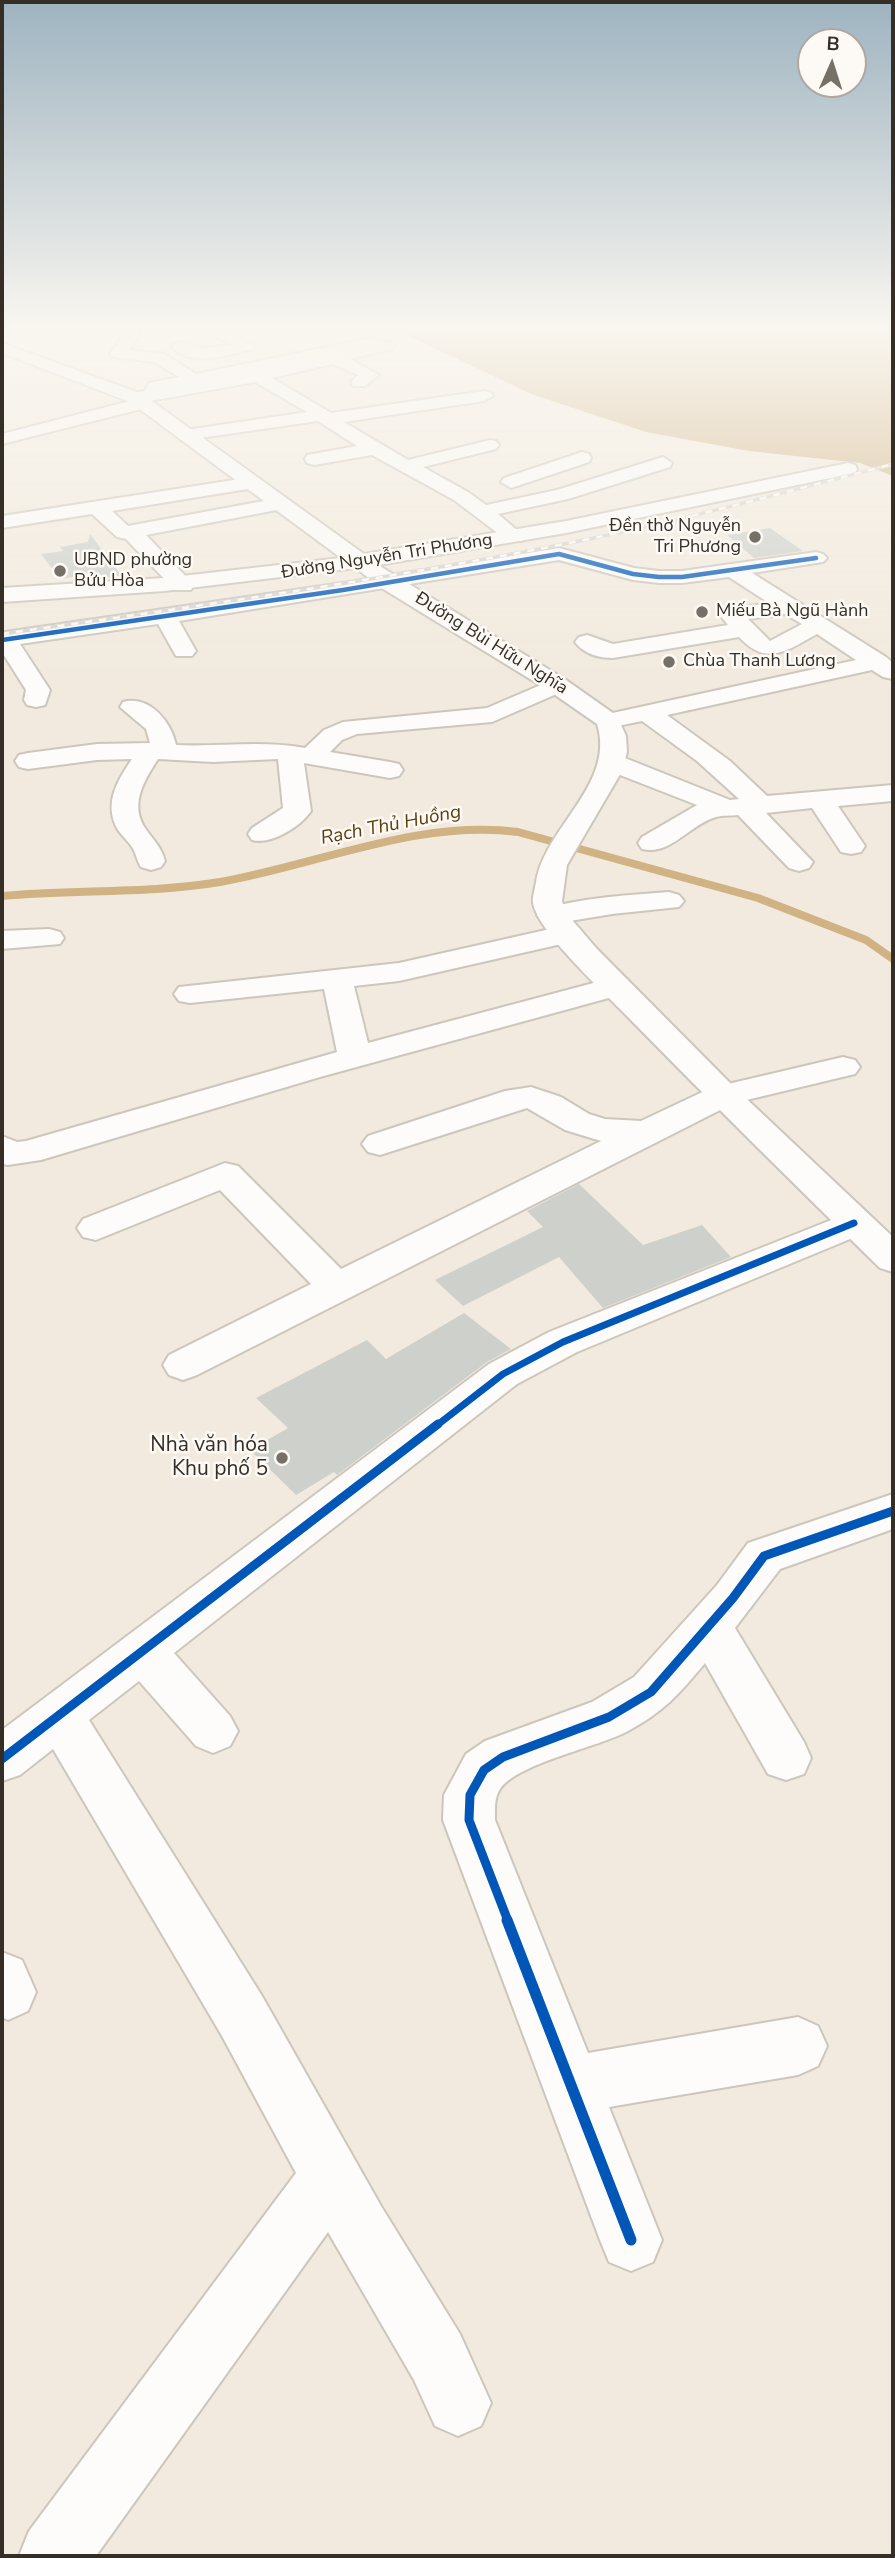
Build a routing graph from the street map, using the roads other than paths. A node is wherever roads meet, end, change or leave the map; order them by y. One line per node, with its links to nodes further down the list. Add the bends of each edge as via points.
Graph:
1 (199, 444): 11 (street, Đường Bùi Hữu Nghĩa)
2 (367, 444): 4 (street)
3 (490, 445): 8 (street)
4 (375, 449): 6 (street); 8 (street)
5 (582, 458): 13 (street)
6 (314, 459)
7 (663, 463): 16 (street, via 561,495)
8 (405, 466): 10 (street)
9 (845, 468): 19 (street, Đường Nguyễn Tri Phương)
10 (435, 481): 12 (street); 13 (street)
11 (253, 483): 14 (street, Đường Bùi Hữu Nghĩa); 15 (street)
12 (402, 488)
13 (461, 496): 16 (street)
14 (280, 504): 18 (street); 21 (street, Đường Bùi Hữu Nghĩa)
15 (97, 508): 17 (street); 18 (street, via 121,533)
16 (481, 512): 19 (street)
17 (2, 522)
18 (131, 532): 25 (street)
19 (515, 537): 21 (street, Đường Nguyễn Tri Phương)
20 (816, 558): 22 (street)
21 (362, 562): 24 (street, Đường Bùi Hữu Nghĩa); 25 (street, Đường Nguyễn Tri Phương)
22 (731, 569): 23 (street); 28 (street)
23 (682, 577): 24 (street, via 633,574 559,554); 26 (street)
24 (388, 582): 29 (street); 36 (street, Đường Bùi Hữu Nghĩa)
25 (183, 585): 27 (street, Đường Nguyễn Tri Phương)
26 (704, 594)
27 (2, 595)
28 (786, 607): 30 (street); 31 (street, via 731,615)
29 (166, 617): 32 (street); 34 (street)
30 (820, 624): 31 (street, via 773,648 760,646); 35 (street)
31 (743, 629): 33 (street, via 613,651)
32 (4, 639): 37 (street, via 38,690)
33 (587, 642)
34 (184, 651)
35 (886, 668): 39 (street)
36 (557, 685): 40 (street, Đường Bùi Hữu Nghĩa); 42 (street, via 492,715 352,727)
37 (36, 700)
38 (132, 707): 41 (street, via 147,715 163,733)
39 (647, 713): 40 (street); 48 (street, via 702,750 743,786)
40 (608, 721): 44 (street, via 613,736)
41 (157, 751): 42 (street, via 213,754 257,750); 43 (street, via 97,752); 52 (street, via 125,792 124,804 132,829 147,843)
42 (300, 755): 45 (street); 49 (street, via 297,811)
43 (29, 761)
44 (611, 762): 48 (street); 55 (street, via 553,865 548,901)
45 (390, 770)
46 (893, 793): 47 (street)
47 (821, 801): 48 (street); 51 (street)
48 (744, 806): 50 (street, via 704,812); 53 (street)
49 (262, 834)
50 (652, 843)
51 (851, 846)
52 (151, 861)
53 (799, 862)
54 (669, 901): 55 (street, via 612,905)
55 (560, 925): 58 (street, via 399,972); 59 (street)
56 (49, 938): 57 (street)
57 (2, 940)
58 (337, 979): 60 (street); 61 (street)
59 (616, 986): 61 (street); 63 (street)
60 (190, 994)
61 (355, 1057): 66 (street, via 28,1152 8,1154)
62 (844, 1067): 63 (street)
63 (723, 1095): 64 (street); 67 (street)
64 (646, 1132): 65 (street, via 602,1130 531,1097); 70 (street)
65 (380, 1144)
66 (2, 1147)
67 (854, 1223): 69 (street); 74 (street, via 563,1342 503,1374)
68 (96, 1228): 70 (street, via 225,1174)
69 (893, 1259)
70 (337, 1288): 71 (street)
71 (183, 1365)
72 (893, 1511): 73 (street, via 771,1551)
73 (709, 1628): 77 (street); 80 (street, via 651,1692 609,1717 503,1757 484,1770 470,1795 469,1820)
74 (142, 1650): 75 (street); 76 (street)
75 (60, 1716): 78 (street); 81 (street, via 242,2016)
76 (213, 1731)
77 (786, 1758)
78 (2, 1759)
79 (798, 2046): 80 (street)
80 (571, 2085): 82 (street)
81 (330, 2178): 83 (street, via 437,2357); 84 (street)
82 (631, 2240)
83 (458, 2403)
84 (54, 2556)

